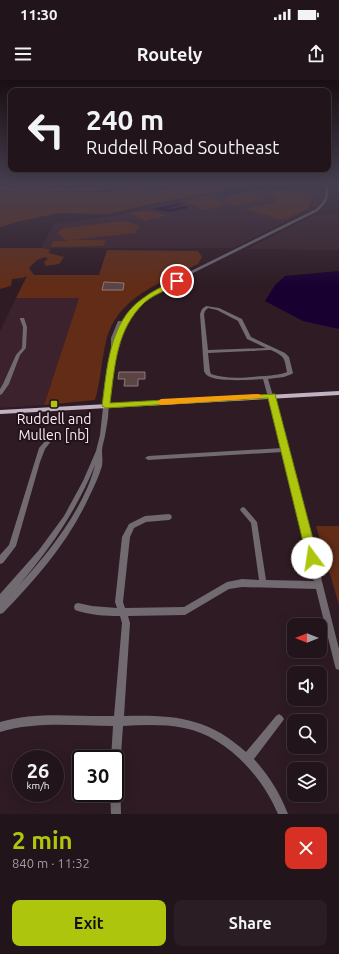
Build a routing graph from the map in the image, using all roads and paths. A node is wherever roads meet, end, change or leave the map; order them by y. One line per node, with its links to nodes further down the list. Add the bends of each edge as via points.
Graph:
1 (300, 218): 9 (street, via 149,296 132,312 122,326 113,355)
2 (22, 319): 6 (street, via 25,327 24,348)
3 (269, 349): 4 (street); 4 (street, via 247,336 240,320 208,307 202,314); 5 (street, via 285,356 290,371 284,376)
4 (206, 352): 5 (street, via 208,374 212,377)
5 (265, 377): 8 (street)
6 (0, 393)
7 (339, 394): 8 (main road)
8 (272, 396): 9 (main road); 12 (street)
9 (106, 406): 10 (main road); 13 (street)
10 (0, 412)
11 (49, 440): 17 (street, via 42,448 37,462 12,546)
12 (286, 450): 14 (street); 19 (street)
13 (99, 452): 20 (street, via 84,487 58,533 36,562); 22 (street, via 101,460 97,472 74,519 41,566)
14 (148, 458)
15 (243, 510): 18 (street, via 254,522)
16 (170, 517): 23 (street, via 145,519 132,526 126,537 119,602)
17 (0, 561)
18 (263, 584): 19 (street); 23 (street, via 242,583 226,586 185,611)
19 (319, 585): 24 (street)
20 (0, 600)
21 (78, 607): 23 (street)
22 (0, 610)
23 (122, 612): 26 (street, via 126,623)
24 (339, 666)
25 (279, 719): 28 (street)
26 (119, 722): 27 (street, via 30,721); 28 (street, via 162,721 194,726 226,743); 29 (street, via 115,770)
27 (0, 726)
28 (247, 759): 30 (street, via 262,778)
29 (116, 814)
30 (283, 814)

